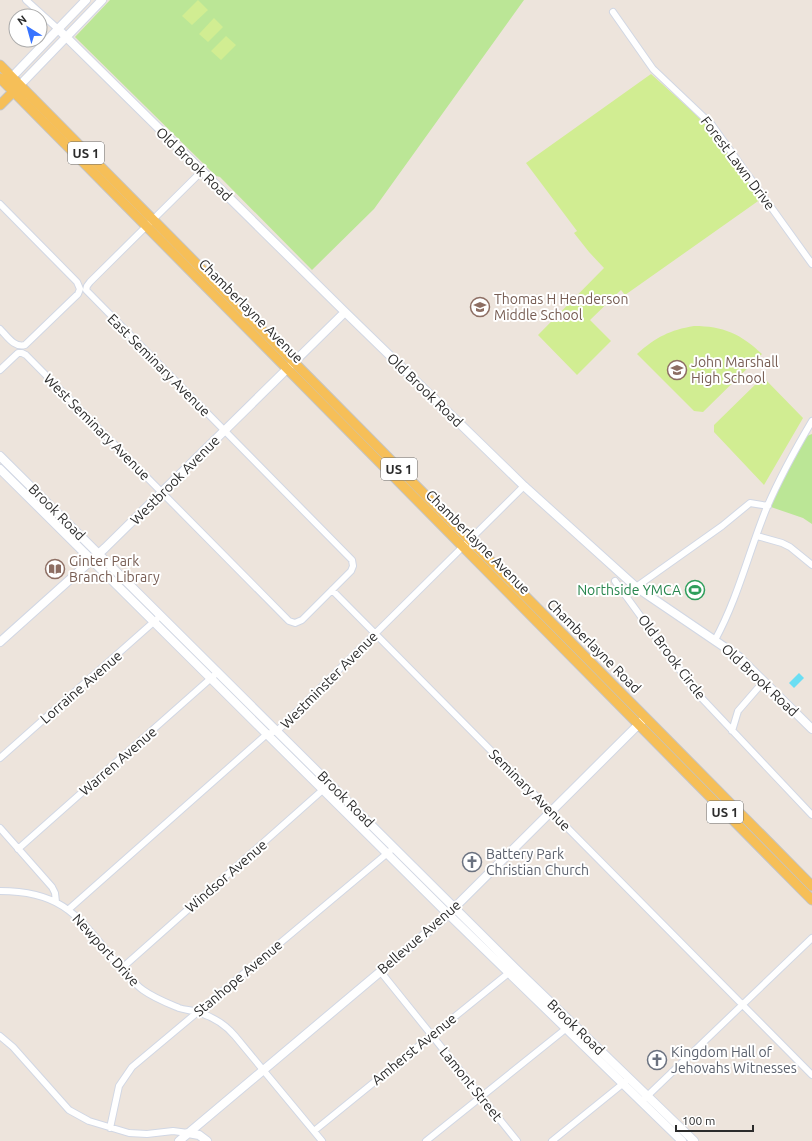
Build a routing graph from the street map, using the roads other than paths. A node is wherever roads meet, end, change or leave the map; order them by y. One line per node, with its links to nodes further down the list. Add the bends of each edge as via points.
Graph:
1 (26, 0): 5 (street)
2 (86, 0): 5 (street)
3 (102, 0): 6 (street)
4 (613, 12): 14 (street, Forest Lawn Drive, via 653,69 712,125)
5 (58, 29): 6 (street, Old Brook Road); 8 (street)
6 (66, 37): 9 (street); 11 (street, Old Brook Road)
7 (0, 65): 8 (main road)
8 (4, 82): 9 (main road)
9 (17, 88): 10 (main road); 13 (main road, Chamberlayne Road / US 1)
10 (0, 106)
11 (202, 171): 13 (street); 16 (street, Old Brook Road)
12 (0, 204): 15 (street, East Seminary Avenue)
13 (149, 223): 15 (street); 19 (main road, Chamberlayne Road / US 1)
14 (812, 264)
15 (83, 288): 18 (street); 22 (street, East Seminary Avenue)
16 (345, 312): 19 (street, Westbrook Avenue); 25 (street, Old Brook Road)
17 (0, 329): 18 (street, West Seminary Avenue)
18 (20, 350): 20 (street); 26 (street, West Seminary Avenue)
19 (290, 365): 22 (street, Westbrook Avenue); 29 (main road, Chamberlayne Road / US 1)
20 (0, 370)
21 (812, 421): 27 (street)
22 (225, 431): 26 (street, Westbrook Avenue); 35 (street, East Seminary Avenue, via 352,560 351,571)
23 (0, 456): 30 (street, Brook Road)
24 (0, 469): 31 (street, Brook Road)
25 (524, 486): 29 (street, Westminster Avenue); 34 (street, Old Brook Road)
26 (162, 493): 30 (street, Westbrook Avenue); 35 (street, West Seminary Avenue, via 289,621 302,620)
27 (768, 506): 28 (street); 34 (street, via 750,503)
28 (757, 536): 32 (street, via 790,547); 39 (street, via 733,602)
29 (467, 544): 38 (street, Westminster Avenue); 44 (main road, Chamberlayne Road / US 1); 45 (main road, Chamberlayne Avenue / US 1)
30 (99, 554): 31 (street, Westbrook Avenue); 36 (street, Brook Road)
31 (92, 560): 37 (street, Brook Road); 40 (street, Westbrook Avenue)
32 (812, 565)
33 (615, 581): 48 (street, Old Brook Circle, via 695,691)
34 (636, 587): 39 (street, Old Brook Road)
35 (332, 590): 38 (street, Seminary Avenue)
36 (161, 615): 37 (street, Lorraine Avenue); 41 (street, Brook Road)
37 (154, 622): 42 (street, Brook Road); 50 (street, Lorraine Avenue)
38 (375, 634): 47 (street, Westminster Avenue); 53 (street, Seminary Avenue)
39 (715, 640): 43 (street, Old Brook Road, via 739,657)
40 (0, 642)
41 (218, 672): 42 (street, Warren Avenue); 47 (street, Brook Road)
42 (211, 678): 49 (street, Brook Road); 56 (street, Warren Avenue)
43 (764, 681): 46 (street, Old Brook Road); 48 (street, via 738,711)
44 (646, 717): 45 (street, Bellevue Avenue); 58 (main road, US 1)
45 (638, 725): 53 (street, Bellevue Avenue); 60 (main road, Chamberlayne Avenue / US 1)
46 (812, 729)
47 (277, 731): 49 (street, Westminster Avenue); 51 (street, Brook Road)
48 (732, 731): 54 (street, Old Brook Circle)
49 (267, 734): 52 (street, Brook Road); 63 (street, Westminster Avenue)
50 (0, 758)
51 (330, 783): 52 (street, Windsor Avenue); 57 (street, Brook Road)
52 (323, 789): 57 (street, Brook Road); 66 (street, Windsor Avenue)
53 (550, 811): 62 (street, Bellevue Avenue); 69 (street, Seminary Avenue)
54 (812, 815)
55 (0, 828): 56 (street)
56 (18, 849): 61 (street, via 52,887)
57 (391, 850): 62 (street, Brook Road); 64 (street, Brook Road); 70 (street, Stanhope Avenue)
58 (812, 886)
59 (0, 891): 61 (street, Newport Drive, via 27,893)
60 (812, 900)
61 (56, 902): 63 (street, Newport Drive)
62 (454, 907): 64 (street, Bellevue Avenue); 67 (street, Brook Road)
63 (69, 909): 66 (street, Newport Drive)
64 (448, 914): 67 (street, Brook Road); 68 (street, Bellevue Avenue)
65 (812, 938): 69 (street)
66 (122, 968): 70 (street, Newport Drive, via 145,991 168,1004)
67 (512, 970): 71 (street, Brook Road); 72 (street, Amherst Avenue)
68 (380, 971): 72 (street, Lamont Street); 74 (street, Bellevue Avenue)
69 (742, 1005): 75 (street, Seminary Avenue); 78 (street)
70 (198, 1012): 74 (street, Newport Drive, via 226,1027); 79 (street, Stanhope Avenue, via 132,1067 120,1086)
71 (569, 1026): 76 (street, Brook Road); 77 (street)
72 (432, 1035): 77 (street, Lamont Street); 80 (street, Amherst Avenue)
73 (0, 1036): 79 (street, via 13,1047 69,1110)
74 (263, 1070): 80 (street, Newport Drive); 81 (street, Bellevue Avenue)
75 (812, 1076)
76 (626, 1081): 78 (street, Brook Road); 89 (street)
77 (481, 1096): 87 (street); 88 (street, Lamont Street)
78 (644, 1099): 82 (street, Brook Road)
79 (110, 1128): 81 (street, via 140,1134 173,1131)
80 (314, 1130): 86 (street, Newport Drive)
81 (188, 1133): 83 (street, Bellevue Avenue); 84 (street); 85 (street, via 199,1135)
82 (681, 1139): 90 (street, Brook Road)
83 (179, 1141)
84 (193, 1141)
85 (207, 1141)
86 (322, 1141)
87 (426, 1141)
88 (517, 1141)
89 (552, 1141)
90 (694, 1141)

